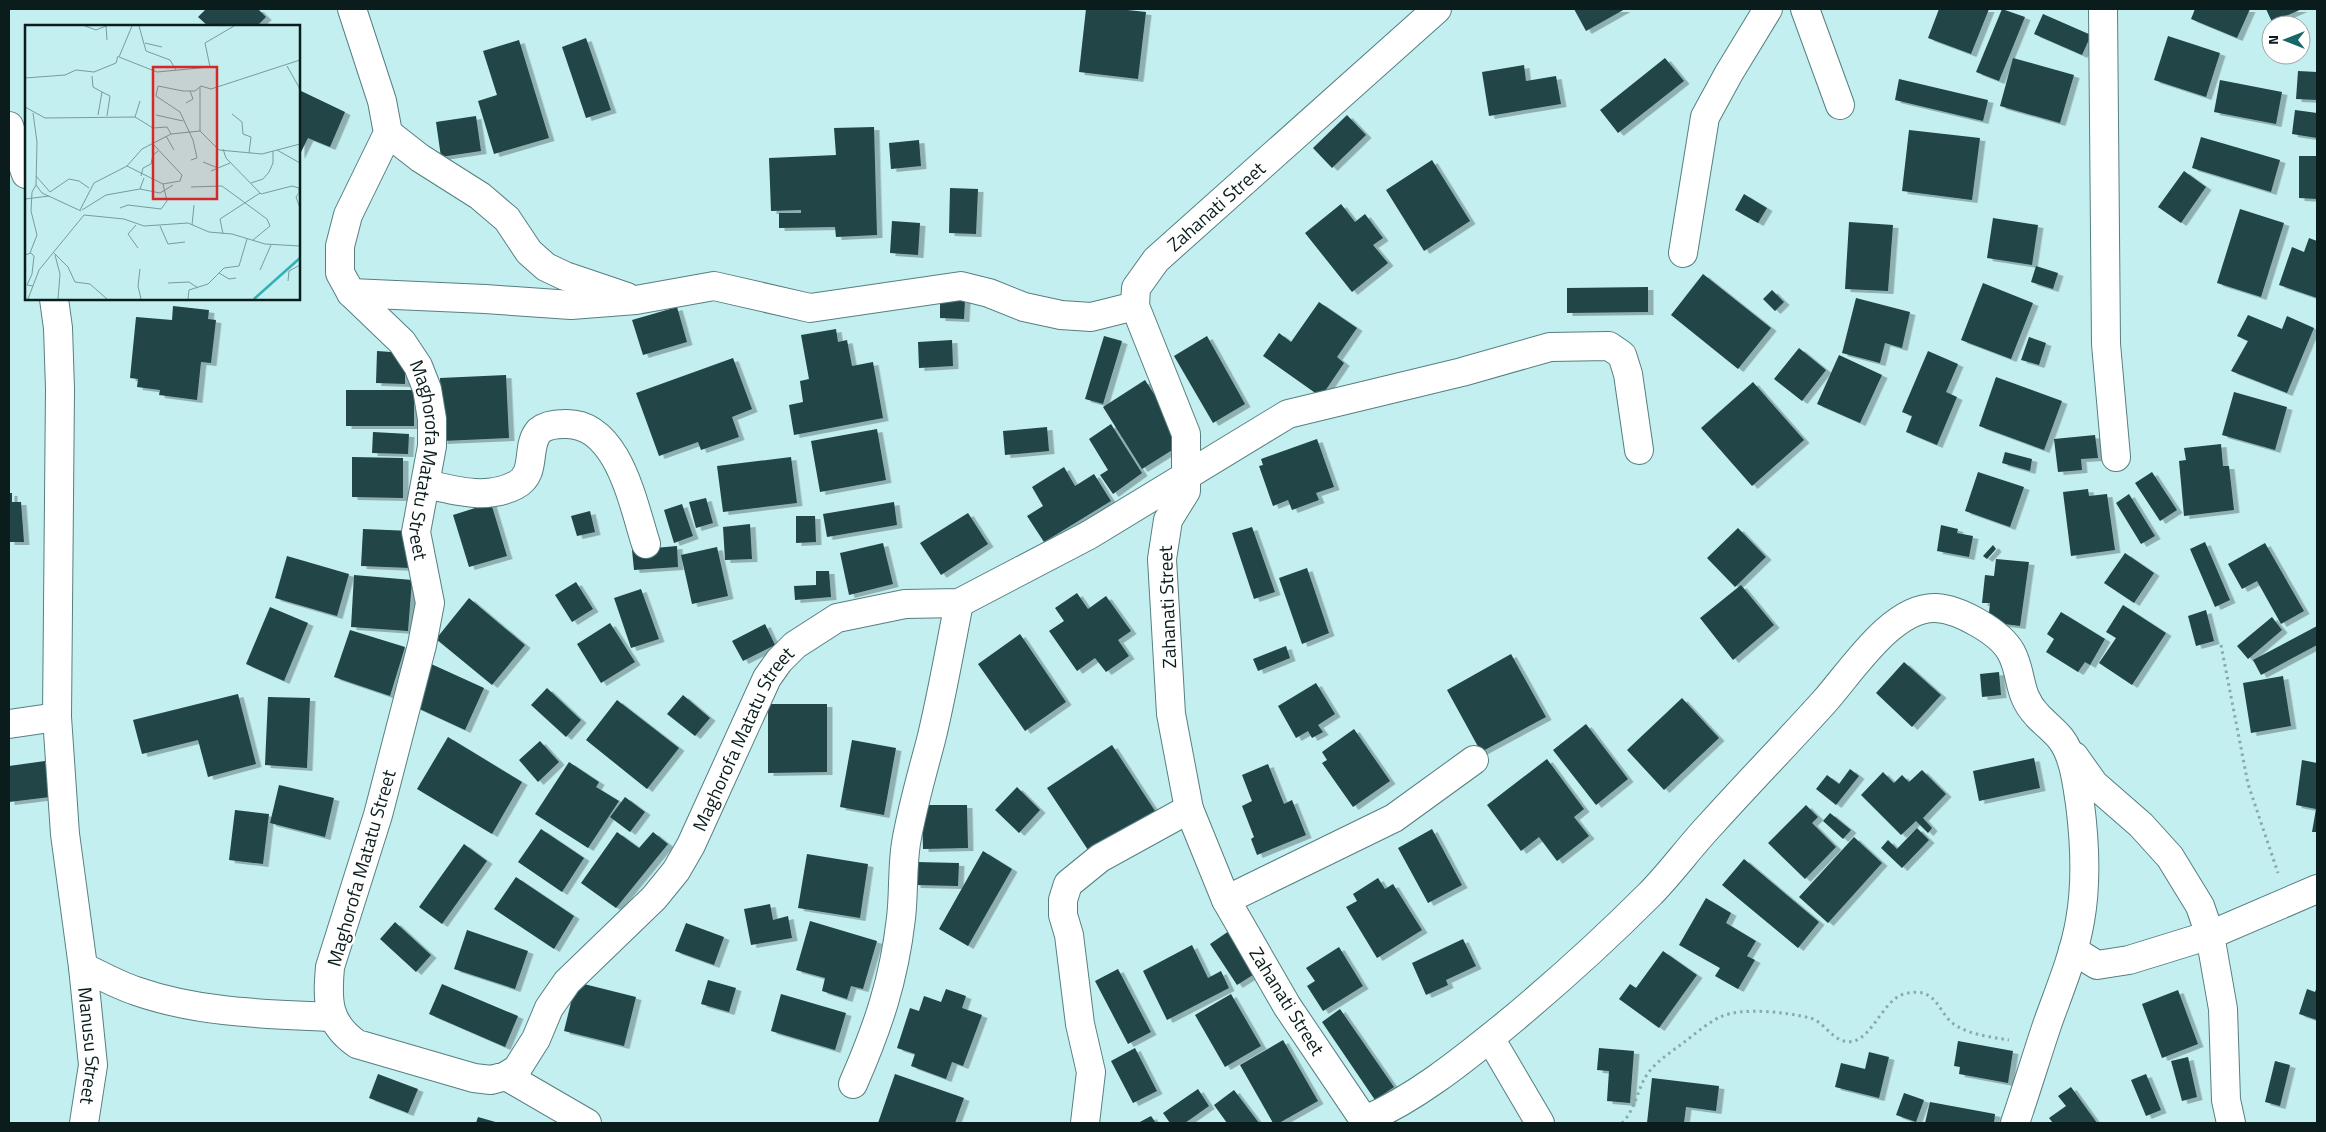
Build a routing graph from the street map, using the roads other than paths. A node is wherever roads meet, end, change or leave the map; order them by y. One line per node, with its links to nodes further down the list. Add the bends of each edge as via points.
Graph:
1 (352, 9): 8 (street, via 382,101)
2 (1437, 9): 14 (street, Zahanati Street, via 1156,260 1136,288)
3 (1768, 9): 10 (street, via 1705,117)
4 (1805, 9): 6 (street)
5 (2103, 9): 16 (street, via 2106,344)
6 (1840, 105)
7 (9, 126): 9 (street)
8 (388, 133): 11 (street, Maghorofa Matatu Street, via 348,214 340,246 340,272); 13 (street, via 420,158 480,196 507,219 529,252 546,267)
9 (25, 171)
10 (1683, 253)
11 (351, 294): 13 (street, via 485,299 544,305); 18 (street, Maghorofa Matatu Street, via 402,342 418,366 427,388 432,446)
12 (54, 300): 21 (street, Manusu Street, via 60,389)
13 (636, 300): 14 (street, via 714,286 810,308 961,286 1061,316 1091,316)
14 (1135, 306): 17 (street, Zahanati Street, via 1186,434)
15 (1638, 450): 17 (street, Maghorofa Matatu Street, via 1628,374 1622,355 1609,346 1550,347 1288,414)
16 (2116, 457)
17 (1187, 475): 20 (street, Maghorofa Matatu Street, via 1089,535); 25 (street, Zahanati Street, via 1186,490 1168,520 1162,559 1171,714)
18 (426, 484): 19 (street, via 479,494 498,492 516,485 527,476 534,441 540,430 552,424 573,423 604,439 612,451); 31 (street, Maghorofa Matatu Street, via 416,532 430,603 378,815 330,967 328,993)
19 (646, 544)
20 (959, 603): 33 (street, Maghorofa Matatu Street, via 905,604 837,618 795,645 779,661 767,678 676,871 654,898 567,982 549,1008 524,1061); 34 (street, via 906,842 901,917 890,984 875,1033)
21 (57, 717): 22 (street); 30 (street, Manusu Street, via 65,834)
22 (9, 724)
23 (2063, 741): 28 (street, via 2094,784 2141,824 2170,857 2200,906); 29 (street, via 2073,766 2084,832 2085,878 2080,922); 32 (street, via 2033,712 2022,693 2010,650 1992,633 1958,612 1938,608 1921,609 1910,614 1879,638 1651,893 1554,985)
24 (1474, 760): 27 (street, via 1394,818)
25 (1190, 809): 27 (street, Zahanati Street); 38 (street, via 1100,858 1068,884 1065,892 1063,915 1091,1072)
26 (2317, 889): 28 (street)
27 (1226, 900): 35 (street, Zahanati Street, via 1287,1006)
28 (2210, 935): 29 (street, via 2113,964 2097,965); 41 (street, via 2223,1009 2226,1100)
29 (2072, 950): 40 (street)
30 (83, 967): 31 (street, via 134,990 186,1005 246,1014); 36 (street, Manusu Street, via 93,1065)
31 (332, 1017): 33 (street, Maghorofa Matatu Street, via 343,1034 358,1044 474,1078 491,1080)
32 (1490, 1038): 35 (street, via 1443,1073); 39 (street)
33 (506, 1076): 37 (street)
34 (853, 1084)
35 (1365, 1122)
36 (84, 1123)
37 (587, 1123)
38 (1085, 1123)
39 (1540, 1123)
40 (2015, 1123)
41 (2231, 1123)

